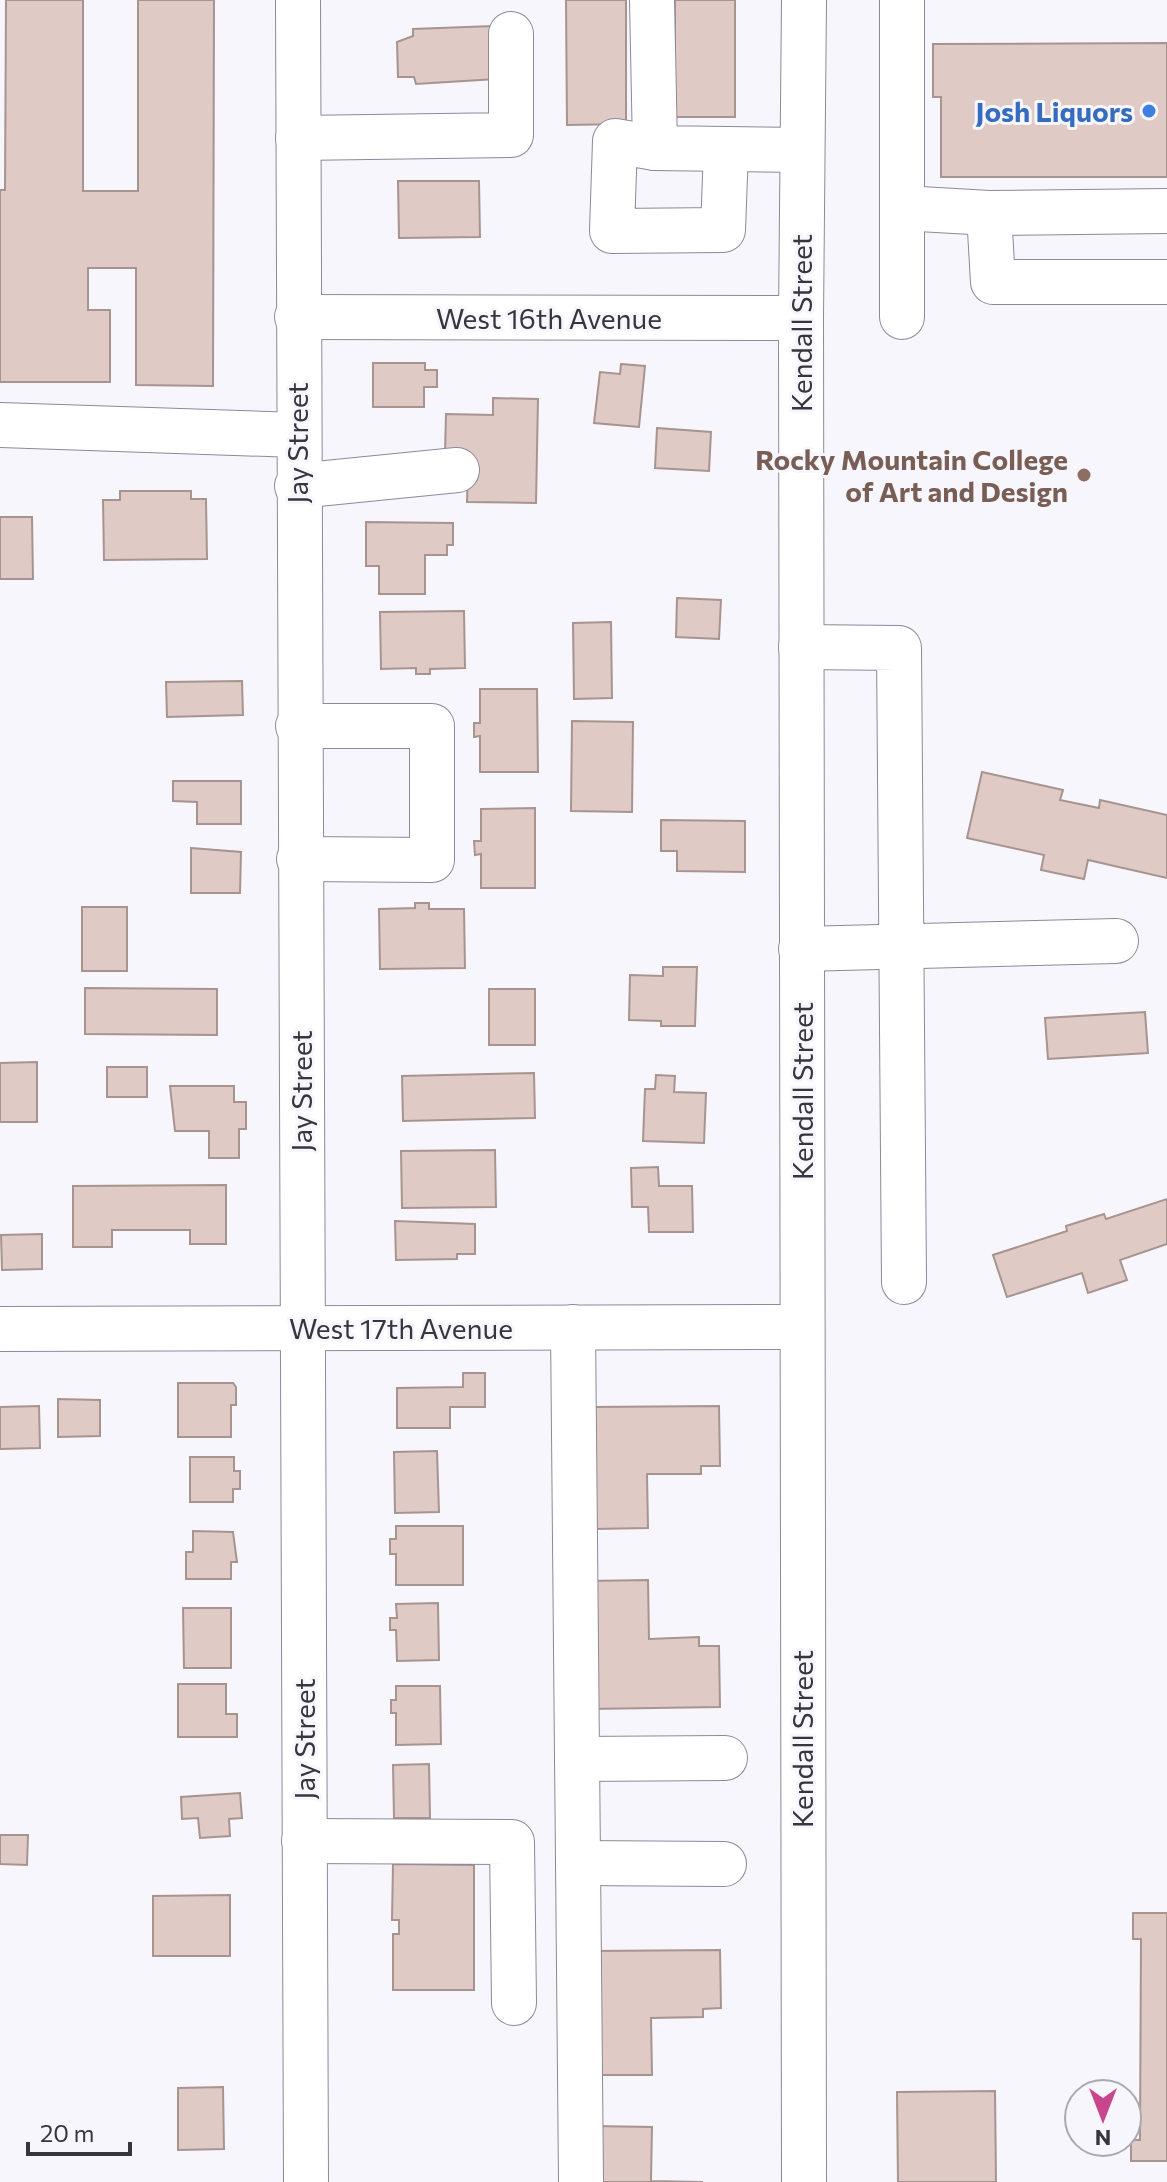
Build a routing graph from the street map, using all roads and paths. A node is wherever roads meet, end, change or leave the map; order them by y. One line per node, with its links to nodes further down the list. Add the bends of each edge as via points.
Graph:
1 (298, 0): 6 (street, Jay Street)
2 (652, 0): 7 (street)
3 (804, 0): 9 (street, Kendall Street)
4 (902, 0): 10 (street)
5 (511, 34): 6 (street, via 511,135)
6 (298, 138): 14 (street, Jay Street)
7 (655, 148): 8 (street); 8 (street, via 615,141 612,231 723,230)
8 (726, 149): 9 (street)
9 (802, 150): 16 (street, Kendall Street)
10 (902, 208): 12 (street); 15 (street)
11 (1167, 211): 12 (street)
12 (989, 213): 13 (street, via 993,282)
13 (1167, 282)
14 (297, 317): 16 (street, West 16th Avenue); 18 (street, Jay Street)
15 (902, 317)
16 (801, 318): 21 (street, Kendall Street)
17 (0, 425): 18 (street)
18 (297, 435): 20 (street, Jay Street)
19 (457, 470): 20 (street)
20 (297, 486): 22 (street, Jay Street)
21 (801, 647): 25 (street, via 899,648); 26 (street, Kendall Street)
22 (298, 726): 23 (street, Jay Street); 23 (street, via 432,726 432,860)
23 (299, 859): 30 (street, Jay Street)
24 (1116, 941): 25 (street)
25 (901, 946): 26 (street); 27 (street)
26 (801, 949): 29 (street, Kendall Street)
27 (904, 1282)
28 (573, 1327): 29 (street, West 17th Avenue); 30 (street, West 17th Avenue); 33 (street)
29 (802, 1327): 40 (street, Kendall Street)
30 (302, 1328): 31 (street, West 17th Avenue); 34 (street, Jay Street)
31 (0, 1329)
32 (725, 1758): 33 (street)
33 (577, 1759): 35 (street)
34 (304, 1841): 37 (street, via 512,1842); 38 (street, Jay Street)
35 (578, 1863): 36 (street); 39 (street)
36 (724, 1864)
37 (514, 2003)
38 (306, 2182)
39 (581, 2182)
40 (804, 2182)

